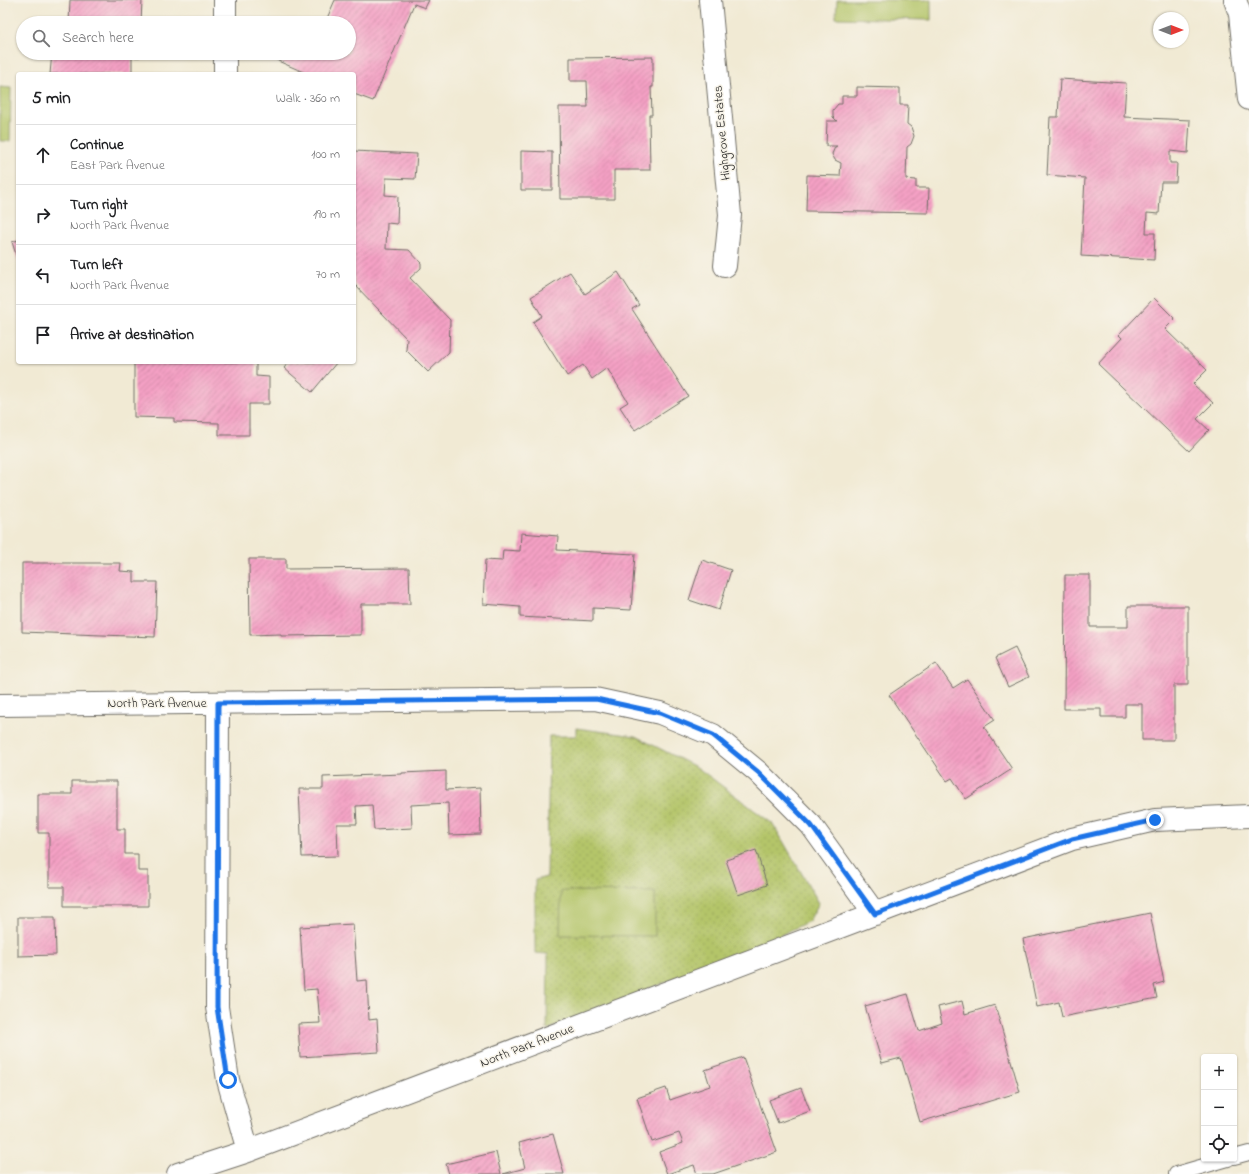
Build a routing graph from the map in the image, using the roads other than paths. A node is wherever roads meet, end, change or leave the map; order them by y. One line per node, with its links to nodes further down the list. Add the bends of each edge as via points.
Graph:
1 (225, 0): 4 (street)
2 (710, 0): 8 (street, Highgrove Estates, via 730,215)
3 (1235, 0): 7 (street, via 1240,14)
4 (225, 16)
5 (225, 60): 6 (street)
6 (225, 72)
7 (1249, 99)
8 (725, 266)
9 (218, 703): 10 (street, North Park Avenue); 12 (street, North Park Avenue, via 596,699 660,713 713,735 758,772 811,825); 13 (street, via 217,1007 228,1080)
10 (0, 705)
11 (1249, 816): 12 (street, North Park Avenue, via 1155,820 1072,839)
12 (875, 914): 13 (street, North Park Avenue)
13 (248, 1151): 17 (street, North Park Avenue)
14 (1249, 1153): 15 (lane)
15 (1237, 1156)
16 (1218, 1162): 18 (lane)
17 (178, 1174)
18 (1176, 1174)

